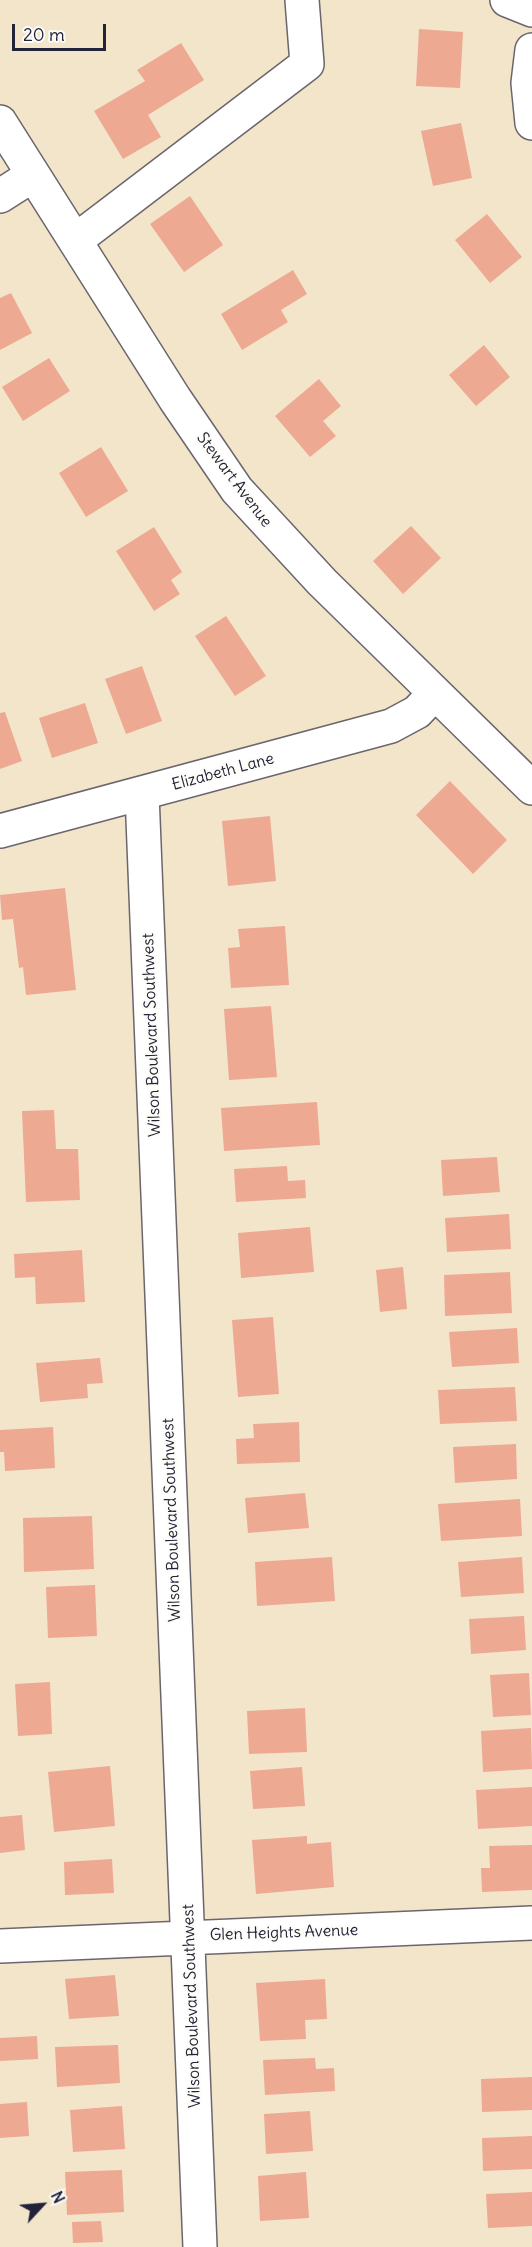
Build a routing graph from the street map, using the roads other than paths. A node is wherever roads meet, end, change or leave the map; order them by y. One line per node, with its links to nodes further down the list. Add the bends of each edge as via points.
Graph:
1 (302, 0): 9 (street, via 307,64)
2 (507, 0): 3 (street)
3 (532, 10)
4 (532, 50): 6 (street, via 528,83)
5 (0, 122): 7 (street, Stewart Avenue)
6 (532, 123)
7 (33, 175): 8 (street); 9 (street, Stewart Avenue)
8 (0, 196)
9 (76, 240): 10 (street, Stewart Avenue, via 237,490 287,546)
10 (435, 693): 11 (street, Stewart Avenue); 12 (street, Elizabeth Lane, via 417,712 391,726)
11 (532, 788)
12 (142, 794): 13 (street, Elizabeth Lane); 15 (street, Wilson Boulevard Southwest)
13 (0, 831)
14 (532, 1923): 15 (street, Glen Heights Avenue)
15 (189, 1936): 16 (street, Glen Heights Avenue); 17 (street, Wilson Boulevard Southwest)
16 (0, 1946)
17 (200, 2247)

